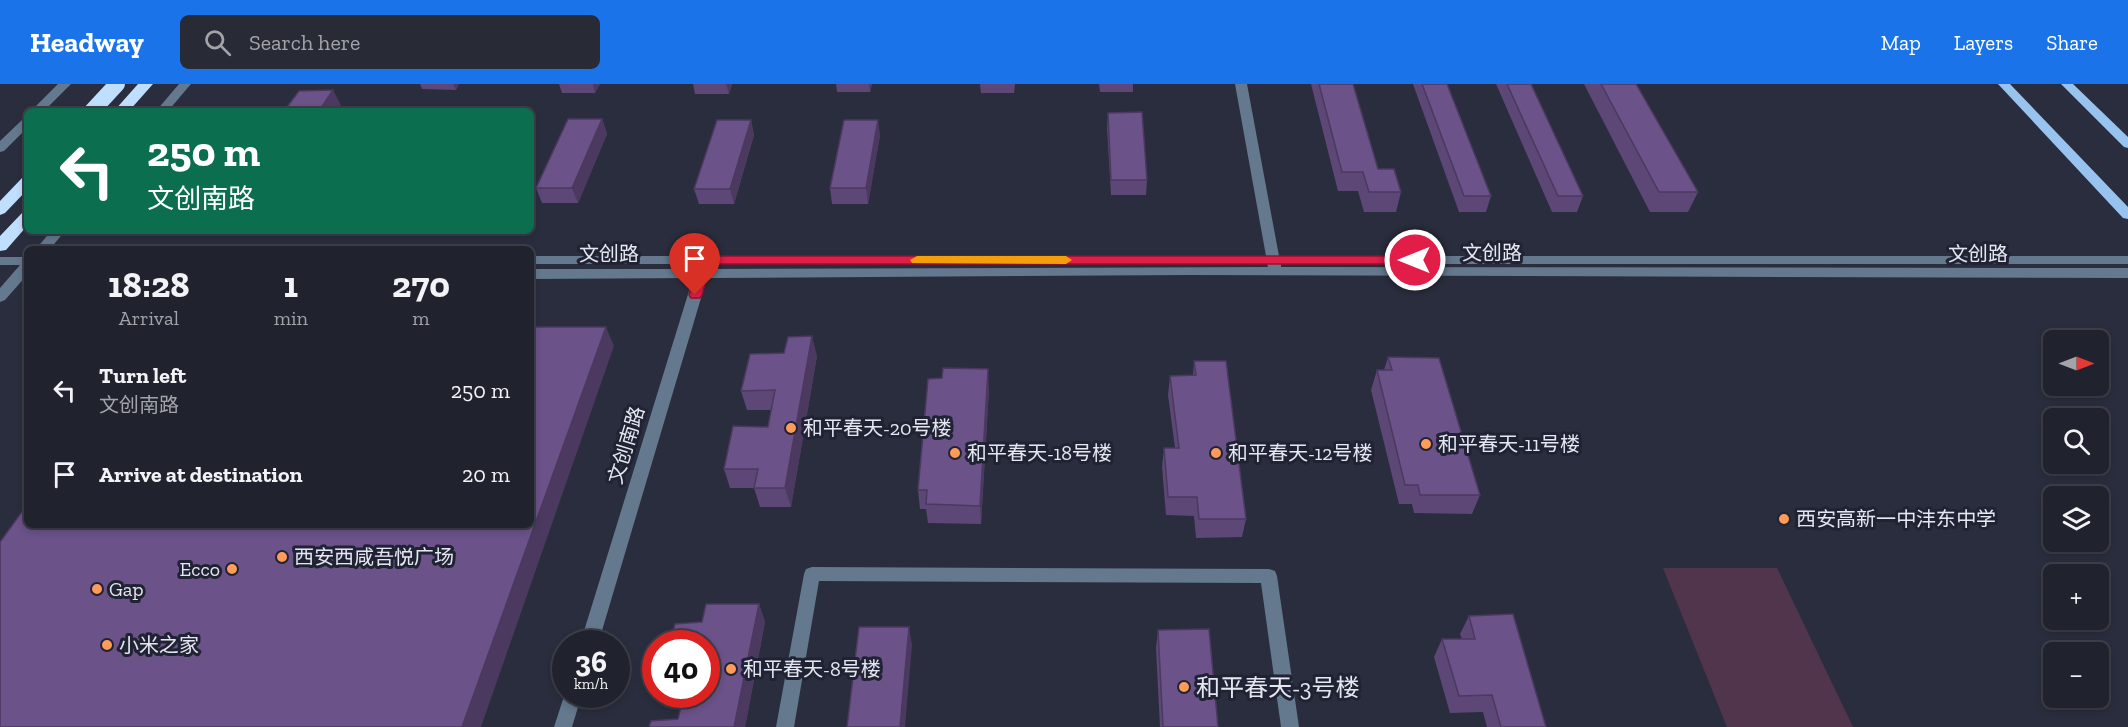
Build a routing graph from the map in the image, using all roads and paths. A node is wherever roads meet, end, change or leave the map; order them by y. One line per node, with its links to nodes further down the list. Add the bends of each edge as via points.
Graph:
1 (65, 84): 8 (street)
2 (117, 84): 9 (highway, bridge)
3 (146, 84): 10 (highway)
4 (185, 84): 11 (street)
5 (1241, 84): 26 (street)
6 (2004, 84): 17 (main road)
7 (2067, 84): 13 (main road)
8 (41, 108)
9 (95, 108)
10 (124, 108)
11 (165, 108)
12 (24, 124): 14 (street)
13 (2128, 144)
14 (0, 148)
15 (24, 184): 16 (highway)
16 (0, 210)
17 (2128, 215)
18 (24, 219): 20 (highway)
19 (56, 234): 21 (street)
20 (0, 246)
21 (46, 246)
22 (534, 260): 27 (street, 文创路)
23 (2128, 260): 26 (street, 文创路)
24 (0, 261): 25 (street)
25 (24, 261)
26 (1275, 266): 27 (street, 文创路); 29 (street, 文创路)
27 (704, 267): 30 (street, 文创路); 33 (street, 文创南路)
28 (24, 272): 31 (street); 32 (street)
29 (2128, 273)
30 (534, 274)
31 (0, 275)
32 (0, 297)
33 (593, 630)
34 (569, 708): 35 (street)
35 (563, 727)
36 (785, 727): 37 (street, via 812,574 847,574 1269,576)
37 (1290, 727)

